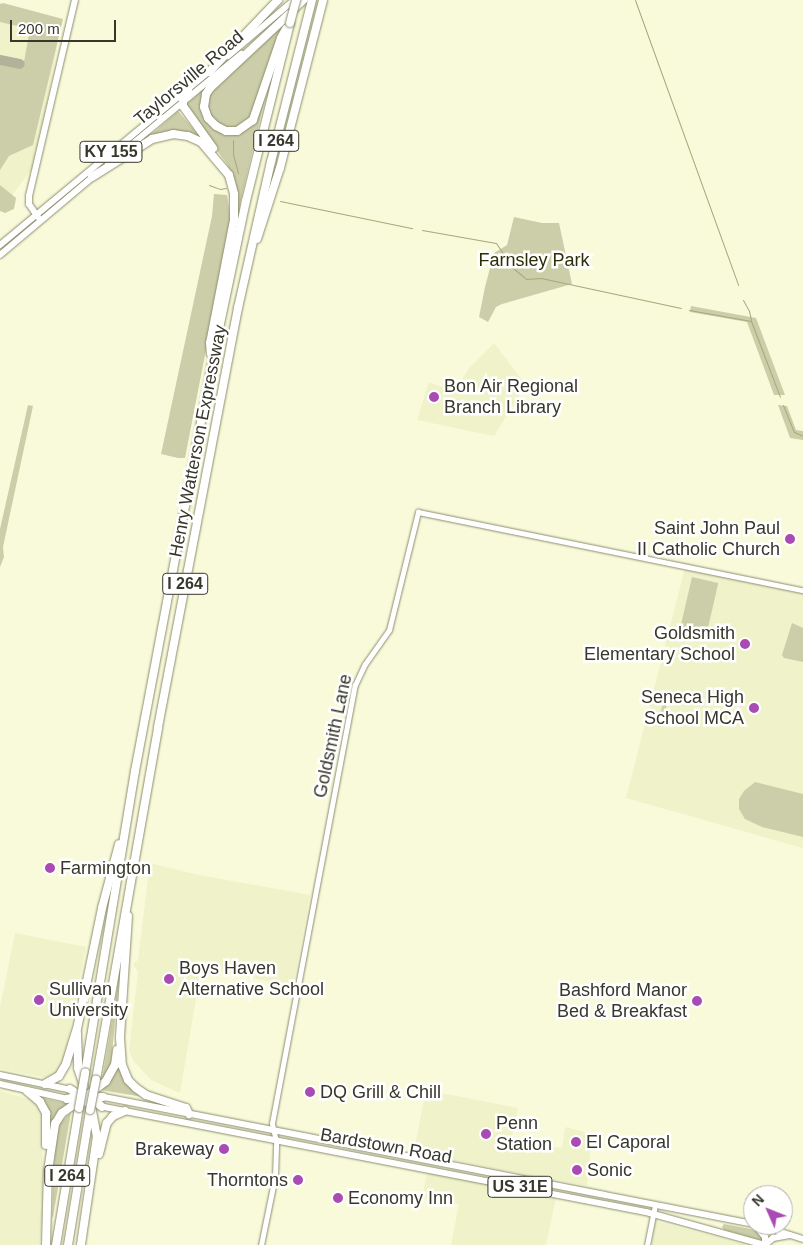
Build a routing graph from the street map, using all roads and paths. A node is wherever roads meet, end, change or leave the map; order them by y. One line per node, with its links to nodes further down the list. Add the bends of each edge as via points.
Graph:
1 (75, 0): 16 (main road, via 29,196 29,204)
2 (278, 0): 9 (highway)
3 (295, 0): 8 (highway, Henry Watterson Expressway / I 264, bridge); 9 (main road, Taylorsville Road / KY 155)
4 (305, 0): 7 (main road, Taylorsville Road / KY 155)
5 (312, 0): 19 (highway, Henry Watterson Expressway / I 264)
6 (323, 0): 19 (highway, via 278,176)
7 (289, 14): 8 (highway, via 208,91 205,111 216,126 226,131 237,131 253,120 281,38); 11 (main road, Taylorsville Road / KY 155)
8 (290, 23): 20 (highway, Henry Watterson Expressway / I 264, via 246,201)
9 (209, 72): 10 (main road, Taylorsville Road / KY 155)
10 (188, 90): 11 (highway); 12 (main road, Taylorsville Road / KY 155)
11 (182, 104): 13 (main road, Taylorsville Road / KY 155); 14 (highway, via 217,152)
12 (126, 139): 13 (main road, via 127,143); 16 (main road, Taylorsville Road / KY 155)
13 (110, 162): 15 (main road, Taylorsville Road / KY 155)
14 (224, 169): 15 (highway, via 201,142 173,134 152,139); 20 (highway, via 232,187 234,214 210,344)
15 (92, 177): 16 (main road, Taylorsville Road / KY 155)
16 (38, 218): 17 (main road, Taylorsville Road / KY 155); 18 (main road, Taylorsville Road / KY 155)
17 (0, 245)
18 (0, 255)
19 (246, 273): 23 (highway, Henry Watterson Expressway / I 264, via 158,727)
20 (211, 368): 22 (highway, Henry Watterson Expressway / I 264)
21 (803, 590): 37 (street, Goldsmith Lane, via 418,512 389,630 365,664 355,685 282,1067)
22 (127, 816): 24 (highway, via 111,869); 33 (highway, Henry Watterson Expressway / I 264, bridge, via 84,1073)
23 (129, 896): 25 (highway); 33 (highway, Henry Watterson Expressway / I 264, bridge, via 96,1080)
24 (77, 1029): 28 (highway, via 63,1072); 33 (highway, via 78,1068)
25 (120, 1038): 33 (highway, via 112,1072); 36 (highway, via 122,1065 133,1085 146,1095 186,1108)
26 (0, 1075): 28 (main road)
27 (0, 1084): 29 (main road)
28 (45, 1084): 30 (main road)
29 (27, 1090): 32 (main road); 41 (highway, via 46,1113)
30 (70, 1090): 33 (highway)
31 (103, 1097): 33 (highway); 36 (main road, Bardstown Road / US 31E)
32 (67, 1099): 33 (highway)
33 (86, 1102): 34 (highway); 41 (highway, via 62,1113 55,1124); 42 (highway, via 97,1136); 49 (highway, Henry Watterson Expressway / I 264); 50 (highway, Henry Watterson Expressway / I 264)
34 (102, 1107): 35 (main road, Bardstown Road / US 31E)
35 (125, 1111): 38 (main road, Bardstown Road / US 31E); 42 (highway, via 107,1123)
36 (189, 1114): 37 (main road, Bardstown Road / US 31E)
37 (273, 1131): 38 (street, Goldsmith Lane); 39 (main road, Bardstown Road / US 31E)
38 (276, 1141): 40 (main road, Bardstown Road / US 31E); 52 (street, Goldsmith Lane, via 275,1176)
39 (368, 1148): 40 (main road); 43 (main road, Bardstown Road / US 31E)
40 (364, 1157): 44 (main road, Bardstown Road / US 31E)
41 (48, 1171): 48 (highway)
42 (92, 1179): 51 (highway)
43 (655, 1205): 44 (street); 45 (main road, Bardstown Road / US 31E)
44 (652, 1214): 53 (street); 54 (main road, Bardstown Road / US 31E)
45 (743, 1222)
46 (791, 1235): 47 (main road, Bardstown Road / US 31E); 54 (main road, via 772,1238)
47 (803, 1239)
48 (46, 1245)
49 (56, 1245)
50 (68, 1245)
51 (81, 1245)
52 (261, 1245)
53 (646, 1245)
54 (765, 1245)

